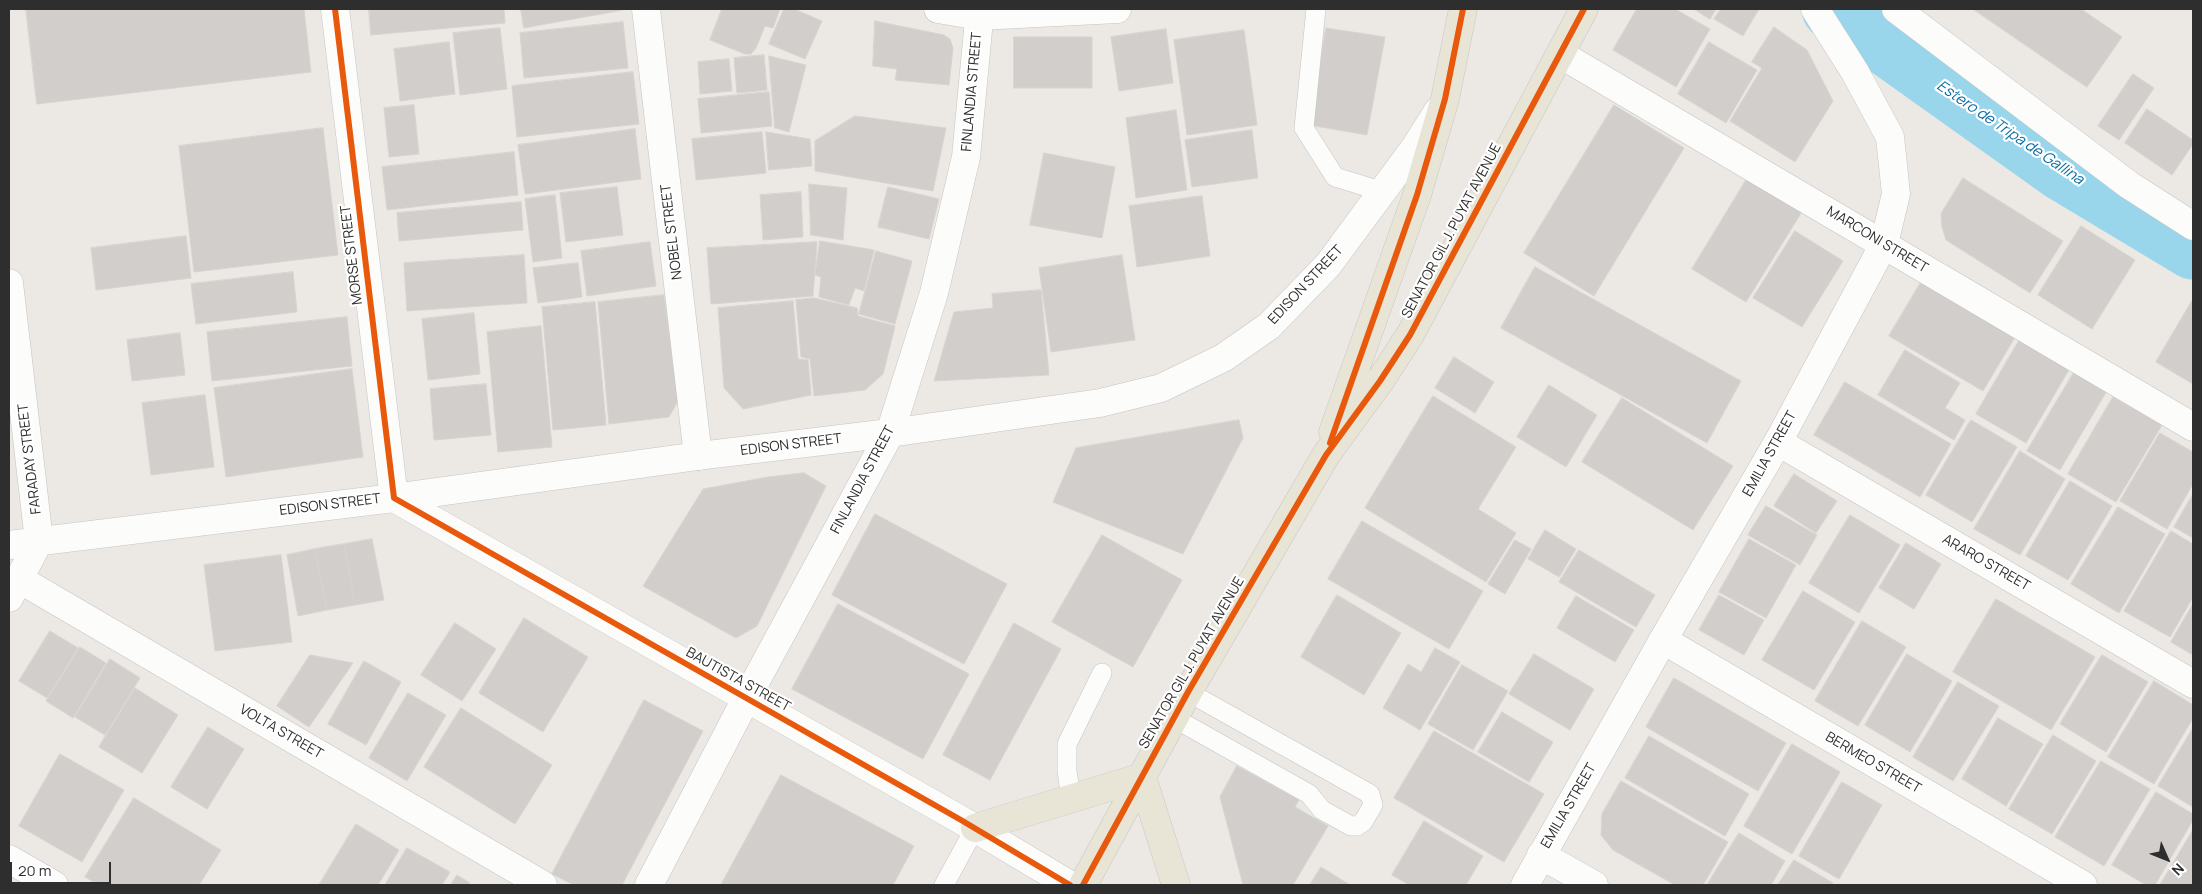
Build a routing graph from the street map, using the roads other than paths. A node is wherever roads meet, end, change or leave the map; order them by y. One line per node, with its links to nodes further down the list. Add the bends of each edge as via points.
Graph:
1 (335, 9): 22 (street, MORSE STREET)
2 (646, 9): 21 (street, NOBEL STREET)
3 (938, 9): 10 (street)
4 (1117, 9): 10 (street)
5 (1316, 9): 13 (lane, via 1304,128 1336,177)
6 (1464, 9): 12 (main road, SENATOR GIL J. PUYAT AVENUE)
7 (1584, 9): 11 (main road, SENATOR GIL J. PUYAT AVENUE)
8 (1816, 9): 15 (street, EMILIA STREET, via 1890,137 1896,194)
9 (1896, 9): 14 (street, via 2129,185)
10 (980, 12): 18 (street, FINLANDIA STREET, via 966,157 934,293)
11 (1560, 54): 15 (street, MARCONI STREET); 20 (main road, SENATOR GIL J. PUYAT AVENUE, via 1410,335)
12 (1445, 99): 13 (street, EDISON STREET); 20 (main road, SENATOR GIL J. PUYAT AVENUE, via 1417,195)
13 (1384, 192): 18 (street, EDISON STREET, via 1328,265 1269,326 1198,371 1161,388 1100,403)
14 (2193, 226)
15 (1884, 244): 17 (street, MARCONI STREET); 19 (street, EMILIA STREET)
16 (9, 283): 23 (street, FARADAY STREET)
17 (2193, 427)
18 (890, 433): 21 (street, EDISON STREET); 30 (street, FINLANDIA STREET)
19 (1778, 442): 26 (street, EMILIA STREET); 28 (street, ARARO STREET)
20 (1326, 455): 29 (main road, SENATOR GIL J. PUYAT AVENUE)
21 (698, 456): 22 (street, EDISON STREET)
22 (394, 498): 23 (street, EDISON STREET); 30 (street, BAUTISTA STREET)
23 (39, 541): 24 (street, EDISON STREET); 25 (street)
24 (9, 545)
25 (14, 589): 39 (street, VOLTA STREET)
26 (1663, 640): 35 (street, EMILIA STREET); 46 (street, BERMEO STREET)
27 (1102, 673): 33 (lane, via 1067,744)
28 (2193, 684)
29 (1188, 692): 31 (main road, SENATOR GIL J. PUYAT AVENUE); 31 (lane, via 1370,794 1373,805 1363,822 1351,826 1322,810 1309,794)
30 (746, 699): 34 (street, BAUTISTA STREET); 40 (street, FINLANDIA STREET)
31 (1174, 718): 32 (main road, SENATOR GIL J. PUYAT AVENUE)
32 (1142, 777): 33 (main road); 42 (main road, SENATOR GIL J. PUYAT AVENUE); 43 (main road)
33 (1071, 798): 34 (main road)
34 (974, 828): 37 (lane); 41 (street, BAUTISTA STREET)
35 (1541, 855): 44 (street, EMILIA STREET); 45 (street)
36 (9, 859): 38 (street)
37 (947, 884)
38 (54, 885)
39 (543, 885)
40 (649, 885)
41 (1070, 885)
42 (1083, 885)
43 (1176, 885)
44 (1525, 885)
45 (1594, 885)
46 (2083, 885)

